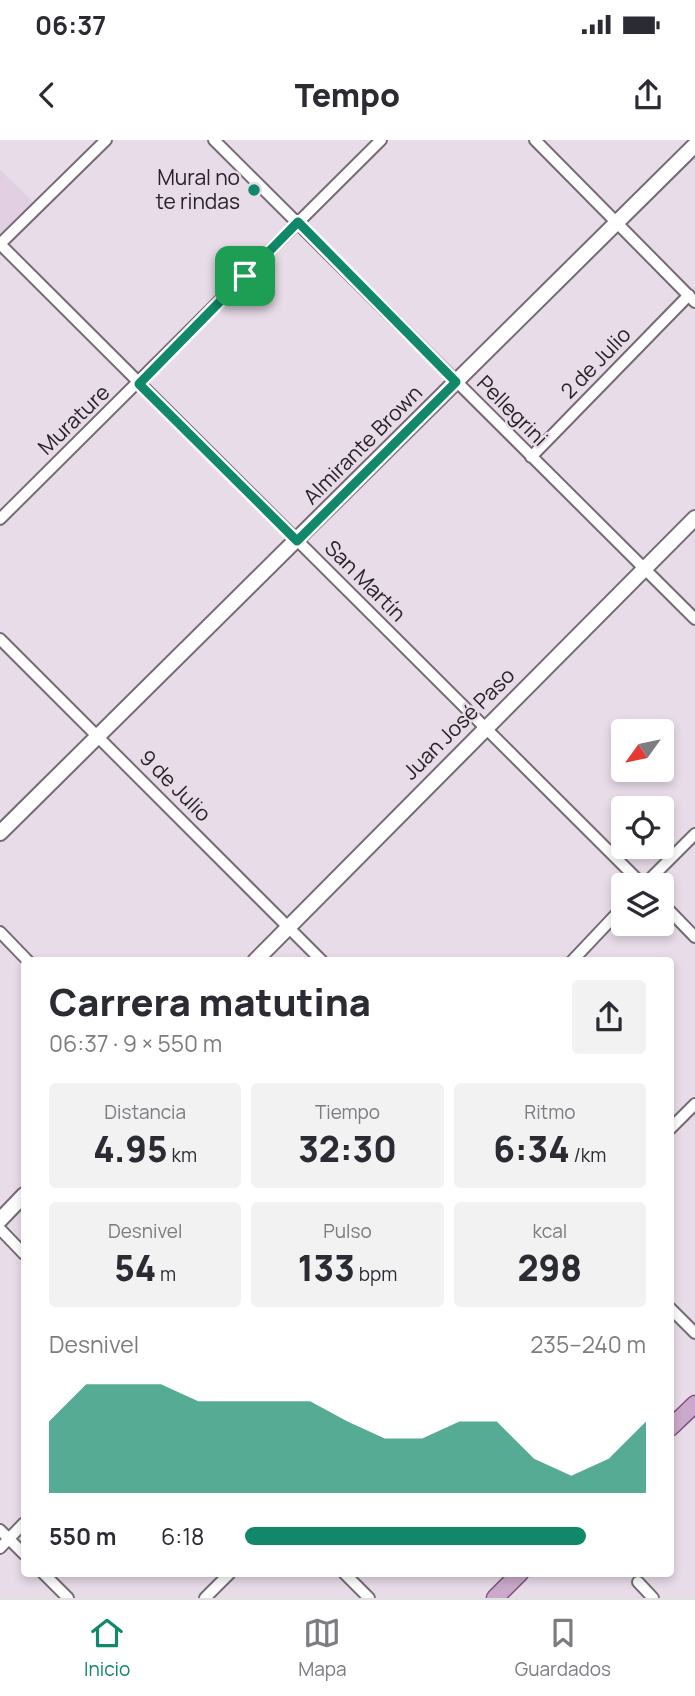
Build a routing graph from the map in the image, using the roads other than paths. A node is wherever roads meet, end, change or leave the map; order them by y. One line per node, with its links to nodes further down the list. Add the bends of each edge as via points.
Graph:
1 (106, 140): 8 (street)
2 (214, 140): 6 (street, Pellegrini)
3 (381, 140): 6 (street, Murature)
4 (534, 140): 7 (street)
5 (695, 145): 7 (main road, Almirante Brown)
6 (298, 222): 10 (street, Pellegrini); 11 (street, Murature)
7 (616, 222): 9 (street); 10 (main road, Almirante Brown)
8 (0, 244): 11 (street, San Martín)
9 (692, 299): 12 (street, 2 de Julio)
10 (456, 382): 12 (street, Pellegrini); 15 (main road, Almirante Brown)
11 (139, 384): 14 (street, Murature); 15 (street, San Martín)
12 (531, 457): 16 (street, Pellegrini)
13 (695, 518): 16 (main road, Juan José Paso)
14 (0, 519)
15 (297, 541): 19 (street, San Martín); 20 (main road, Almirante Brown)
16 (645, 569): 17 (street, Pellegrini); 19 (main road, Juan José Paso)
17 (695, 619)
18 (0, 639): 20 (street, 9 de Julio)
19 (485, 727): 23 (street, San Martín); 27 (main road, Juan José Paso)
20 (97, 736): 21 (main road, Almirante Brown); 27 (street, 9 de Julio)
21 (0, 833)
22 (695, 834): 24 (street)
23 (632, 873)
24 (656, 873)
25 (674, 915): 29 (street)
26 (611, 920): 33 (street)
27 (289, 928): 31 (main road, Juan José Paso); 32 (street, 9 de Julio)
28 (0, 932): 30 (street)
29 (695, 937)
30 (24, 957)
31 (259, 957)
32 (318, 957)
33 (576, 957)
34 (695, 1104): 35 (street)
35 (674, 1125)
36 (21, 1198): 37 (main road)
37 (0, 1220)
38 (0, 1229): 39 (street)
39 (21, 1251)
40 (674, 1312): 41 (street)
41 (695, 1333)
42 (695, 1404): 43 (main road)
43 (674, 1424)
44 (21, 1526): 46 (street)
45 (0, 1530): 46 (street)
46 (9, 1539): 47 (street); 48 (street)
47 (0, 1548)
48 (21, 1552)
49 (47, 1577): 54 (street)
50 (226, 1577): 55 (street)
51 (348, 1577): 56 (street)
52 (516, 1577): 57 (main road)
53 (638, 1583): 58 (street)
54 (68, 1598)
55 (205, 1598)
56 (369, 1598)
57 (495, 1598)
58 (653, 1598)

